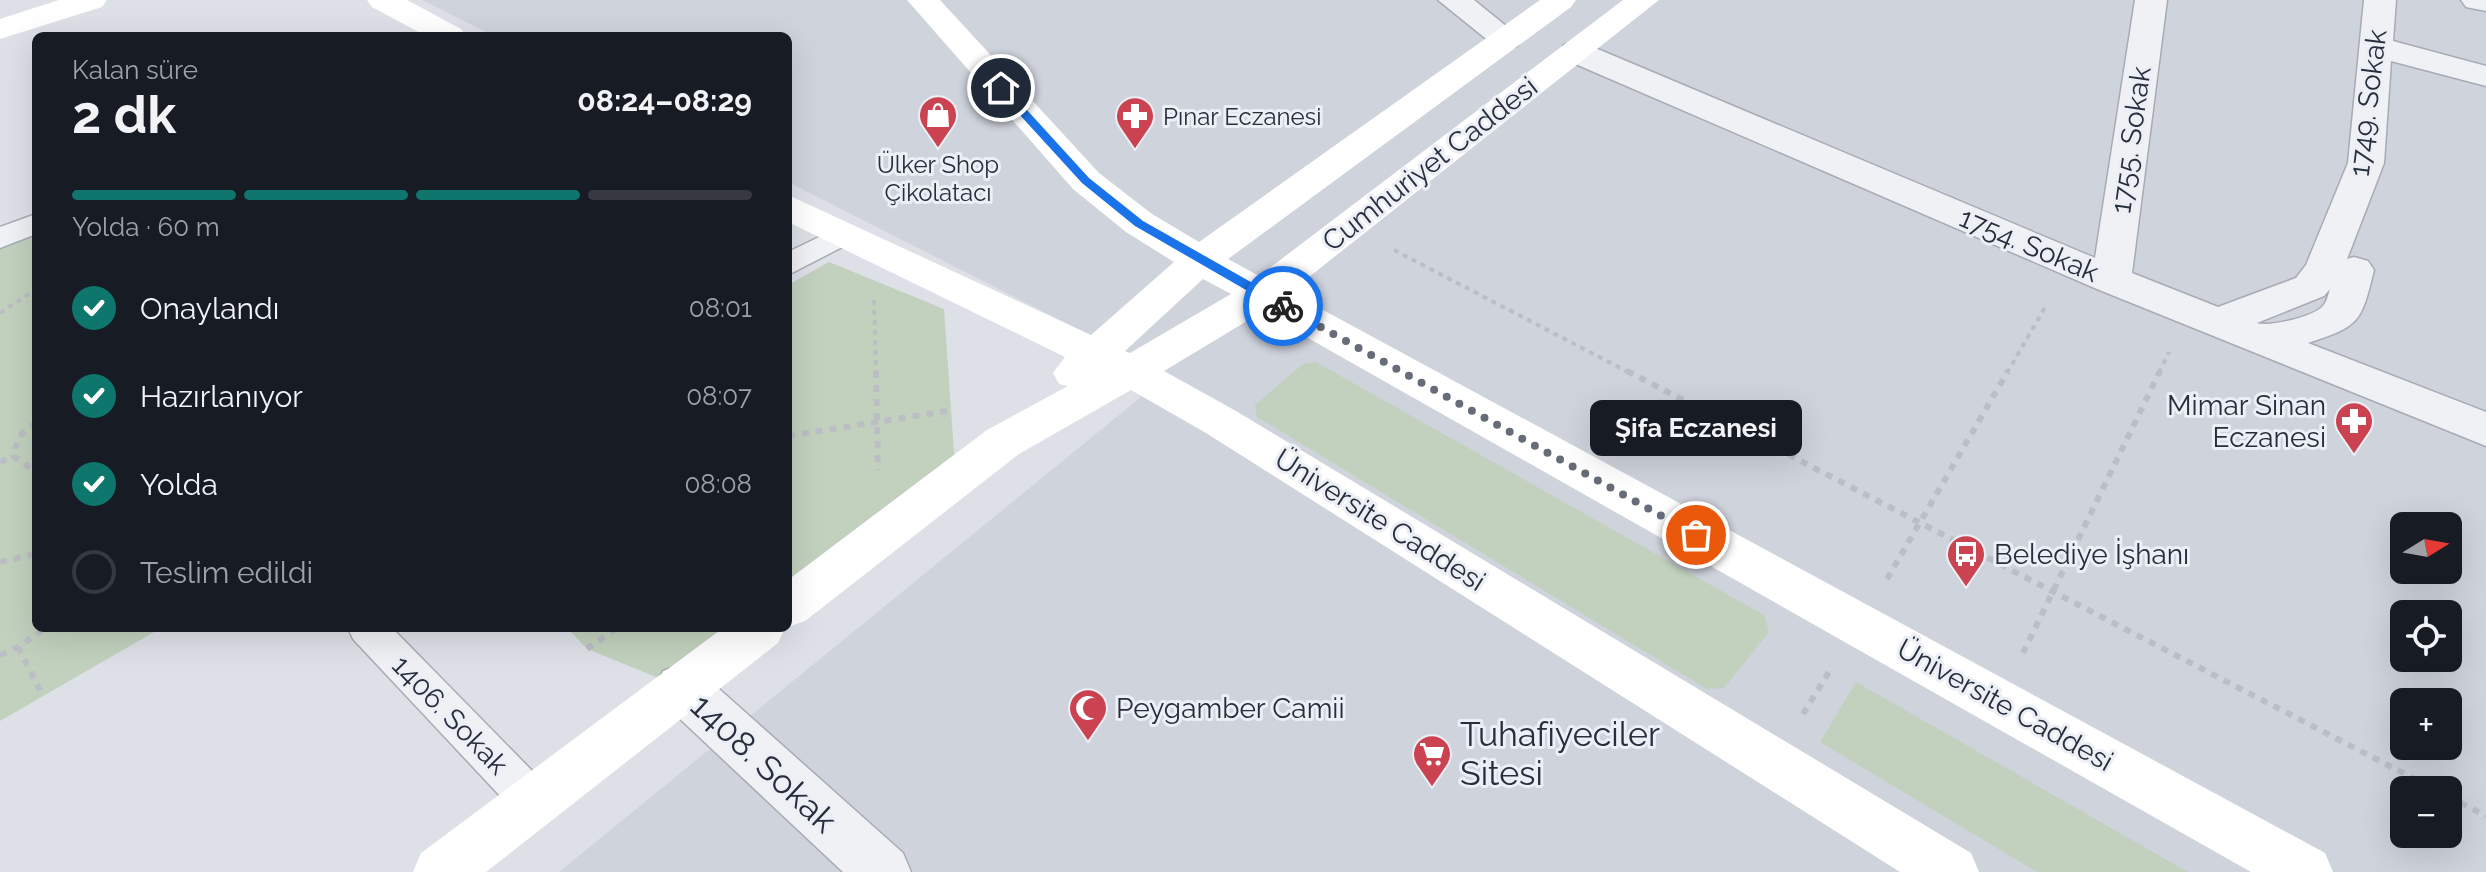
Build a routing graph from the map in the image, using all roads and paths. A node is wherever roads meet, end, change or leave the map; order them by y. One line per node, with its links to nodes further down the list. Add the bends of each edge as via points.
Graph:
1 (91, 0): 11 (main road)
2 (383, 0): 12 (main road)
3 (923, 0): 22 (main road, Üniversite Caddesi, via 1086,181 1139,223)
4 (1454, 0): 13 (street)
5 (1560, 0): 13 (main road, Cumhuriyet Caddesi)
6 (1643, 0): 15 (main road, Cumhuriyet Caddesi)
7 (2151, 0): 26 (street, 1755. Sokak)
8 (2380, 0): 14 (street, 1749. Sokak)
9 (2477, 0): 10 (street)
10 (2486, 2)
11 (0, 29)
12 (435, 32)
13 (1506, 39): 22 (main road, Cumhuriyet Caddesi)
14 (2377, 47): 16 (street); 31 (street, 1749. Sokak, via 2366,163 2318,279 2295,294)
15 (1576, 52): 24 (street, 1754. Sokak); 28 (main road, Cumhuriyet Caddesi)
16 (2486, 76)
17 (792, 209): 19 (main road, Üniversite Caddesi)
18 (32, 225): 20 (lane)
19 (842, 235): 23 (lane); 33 (main road, Üniversite Caddesi)
20 (0, 238)
21 (1382, 244): 42 (path)
22 (1200, 260): 28 (main road, Üniversite Caddesi); 33 (main road, Cumhuriyet Caddesi)
23 (792, 263)
24 (2071, 264): 26 (street, 1754. Sokak); 42 (path)
25 (2354, 270): 32 (street, via 2345,307 2334,320)
26 (2111, 280): 31 (street, 1754. Sokak)
27 (32, 292): 30 (path)
28 (1262, 294): 33 (main road, Cumhuriyet Caddesi); 68 (main road, Üniversite Caddesi)
29 (874, 298): 35 (path)
30 (0, 313)
31 (2203, 317): 32 (street, 1754. Sokak); 47 (path)
32 (2264, 342): 37 (street, 1754. Sokak)
33 (1112, 362): 43 (main road); 67 (main road, Üniversite Caddesi, via 1221,422)
34 (953, 410): 35 (path)
35 (876, 422): 38 (path); 43 (path)
36 (32, 426): 39 (path, via 17,439)
37 (2486, 430)
38 (792, 435)
39 (13, 456): 40 (path); 41 (path)
40 (0, 462)
41 (32, 469)
42 (1919, 522): 46 (path); 47 (path)
43 (880, 537): 48 (main road)
44 (32, 555): 45 (path)
45 (0, 562)
46 (1884, 583)
47 (2054, 592): 56 (path); 61 (path)
48 (792, 604)
49 (39, 632): 53 (path)
50 (371, 632): 62 (lane, 1406. Sokak)
51 (611, 632): 54 (path)
52 (755, 632): 58 (main road)
53 (18, 647): 55 (path); 59 (path)
54 (587, 649)
55 (0, 655)
56 (2022, 657)
57 (1830, 671): 60 (path)
58 (681, 687): 62 (main road); 66 (street, 1408. Sokak)
59 (43, 696)
60 (1796, 724)
61 (2409, 776)
62 (533, 801): 65 (main road)
63 (2462, 803): 64 (path)
64 (2486, 816)
65 (441, 872)
66 (883, 872)
67 (1951, 872)
68 (2305, 872)

